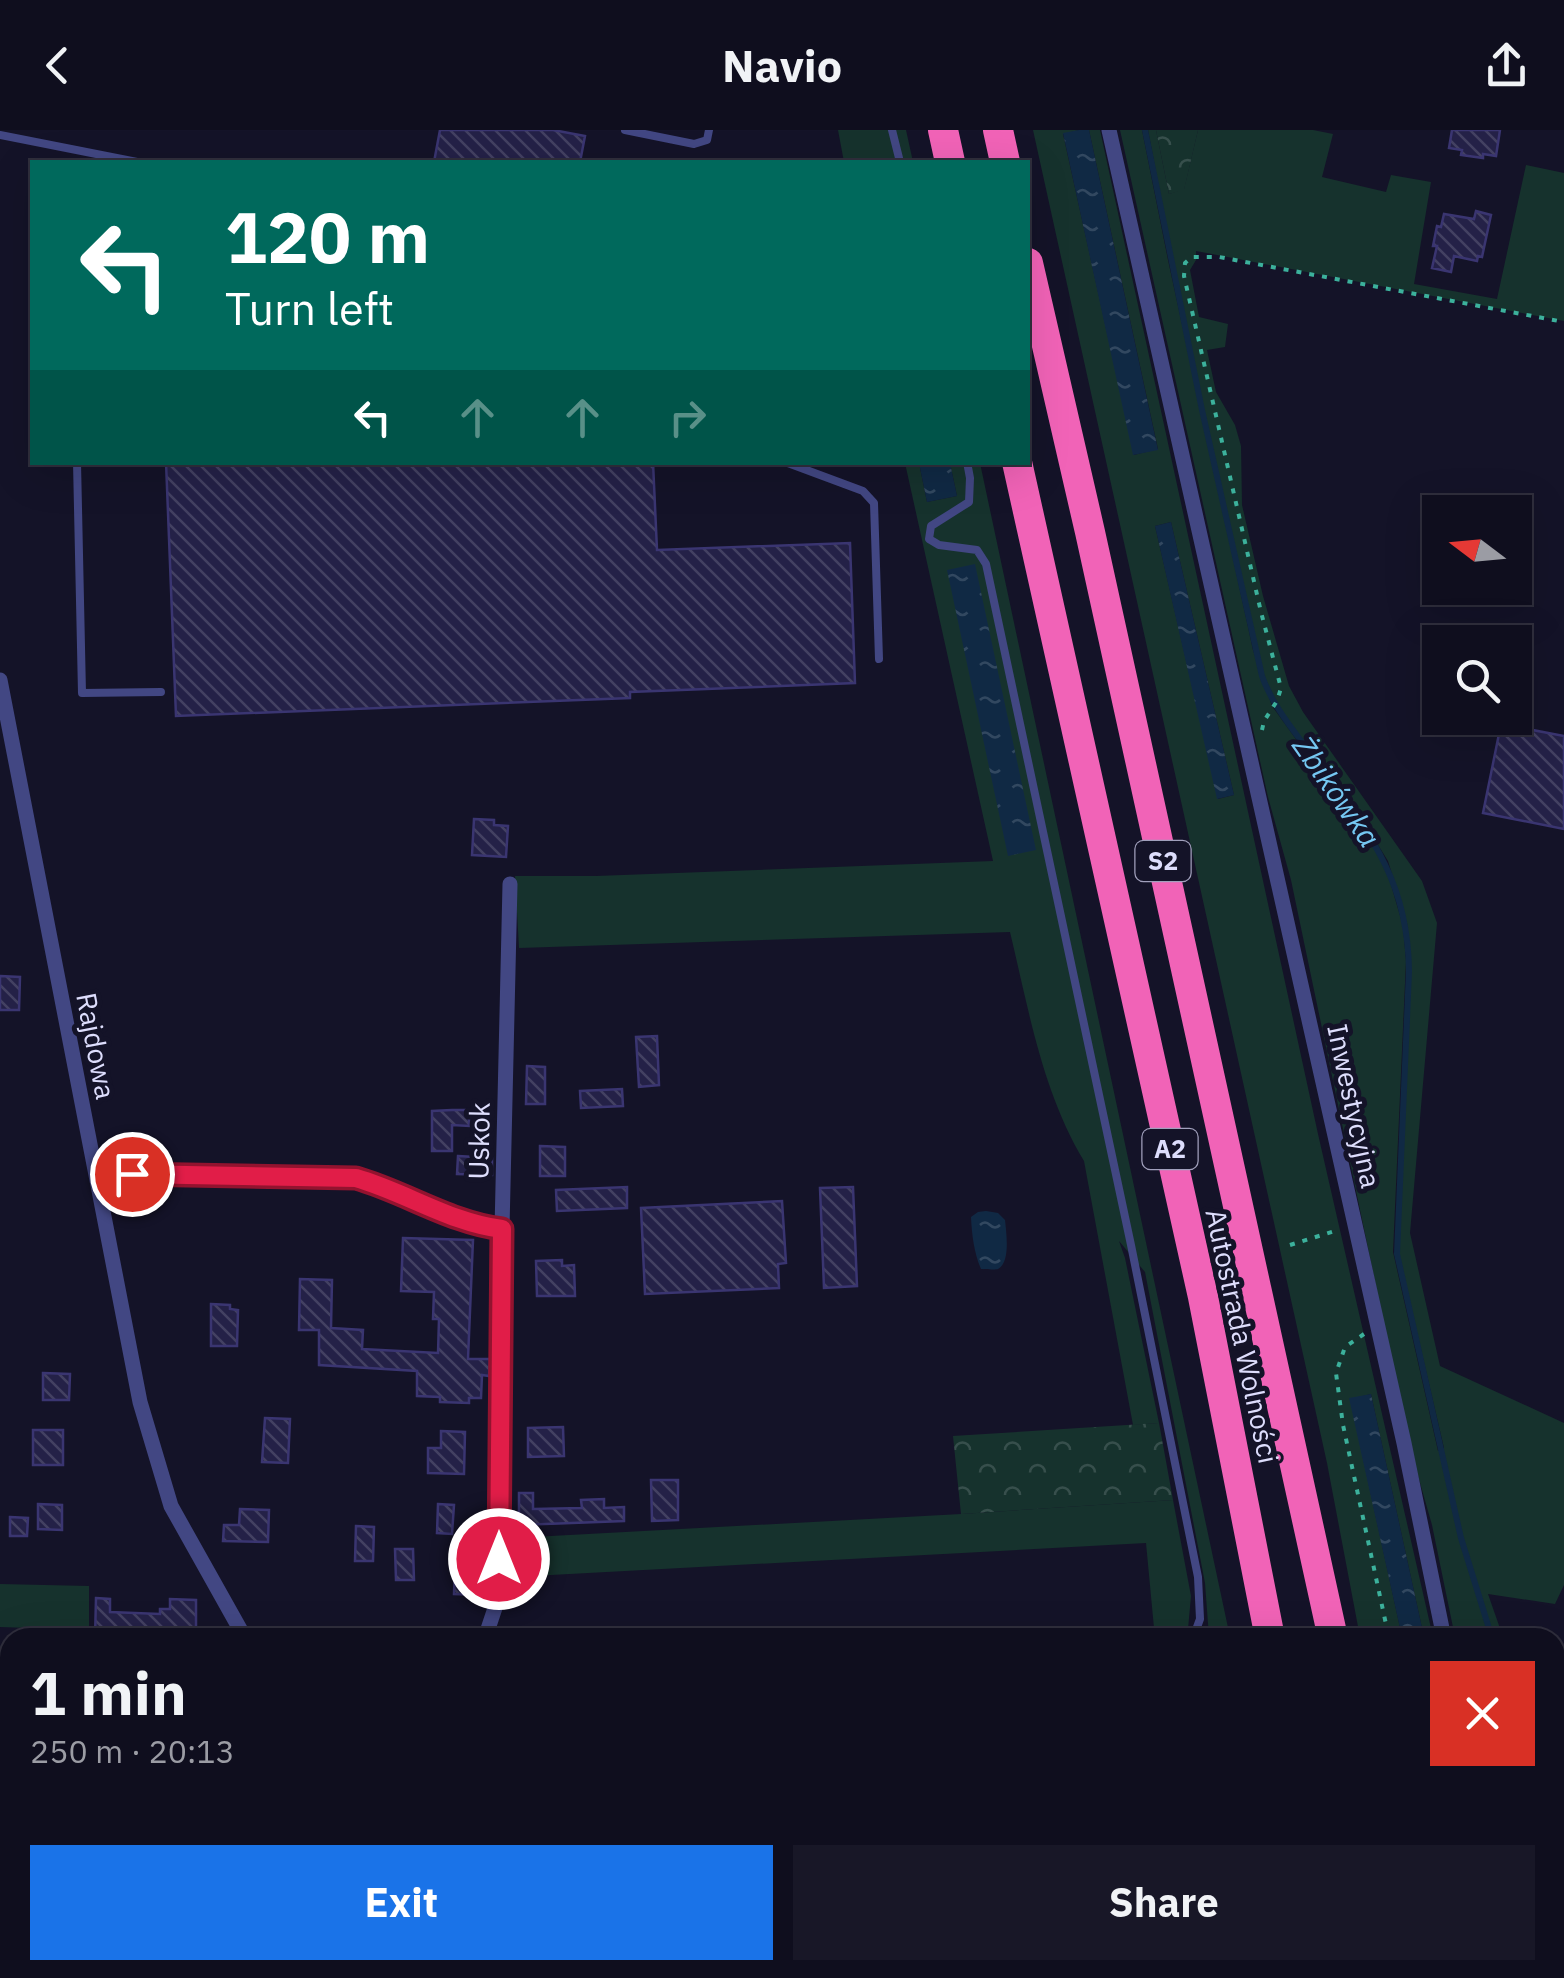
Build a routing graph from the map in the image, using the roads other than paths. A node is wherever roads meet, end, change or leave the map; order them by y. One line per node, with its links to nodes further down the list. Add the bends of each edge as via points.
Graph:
1 (625, 130): 2 (lane, via 694,144 706,140)
2 (709, 130)
3 (892, 130): 11 (lane)
4 (943, 130): 12 (highway)
5 (998, 130): 13 (highway)
6 (1109, 131): 30 (street, Inwestycyjna)
7 (0, 134): 8 (lane)
8 (70, 148): 9 (lane); 10 (lane)
9 (71, 160)
10 (127, 160)
11 (900, 160)
12 (950, 160)
13 (1005, 160)
14 (1030, 271): 29 (highway, S2)
15 (78, 465): 21 (lane, via 82,693)
16 (793, 465): 19 (lane, via 862,490 874,502)
17 (968, 465): 27 (lane, via 969,502 931,526 929,539 977,550 986,564 1198,1576)
18 (1018, 465): 28 (highway, Autostrada Wolności / A2, via 1203,1297)
19 (879, 659)
20 (0, 680): 23 (street, Rajdowa)
21 (161, 692)
22 (510, 884): 24 (street, Uskok)
23 (95, 1173): 24 (lane, via 356,1178 478,1226); 25 (street, Rajdowa, via 140,1402 171,1506)
24 (502, 1229): 26 (street, Uskok, via 499,1596)
25 (239, 1628)
26 (488, 1628)
27 (1196, 1628)
28 (1268, 1628)
29 (1331, 1628)
30 (1442, 1628)

